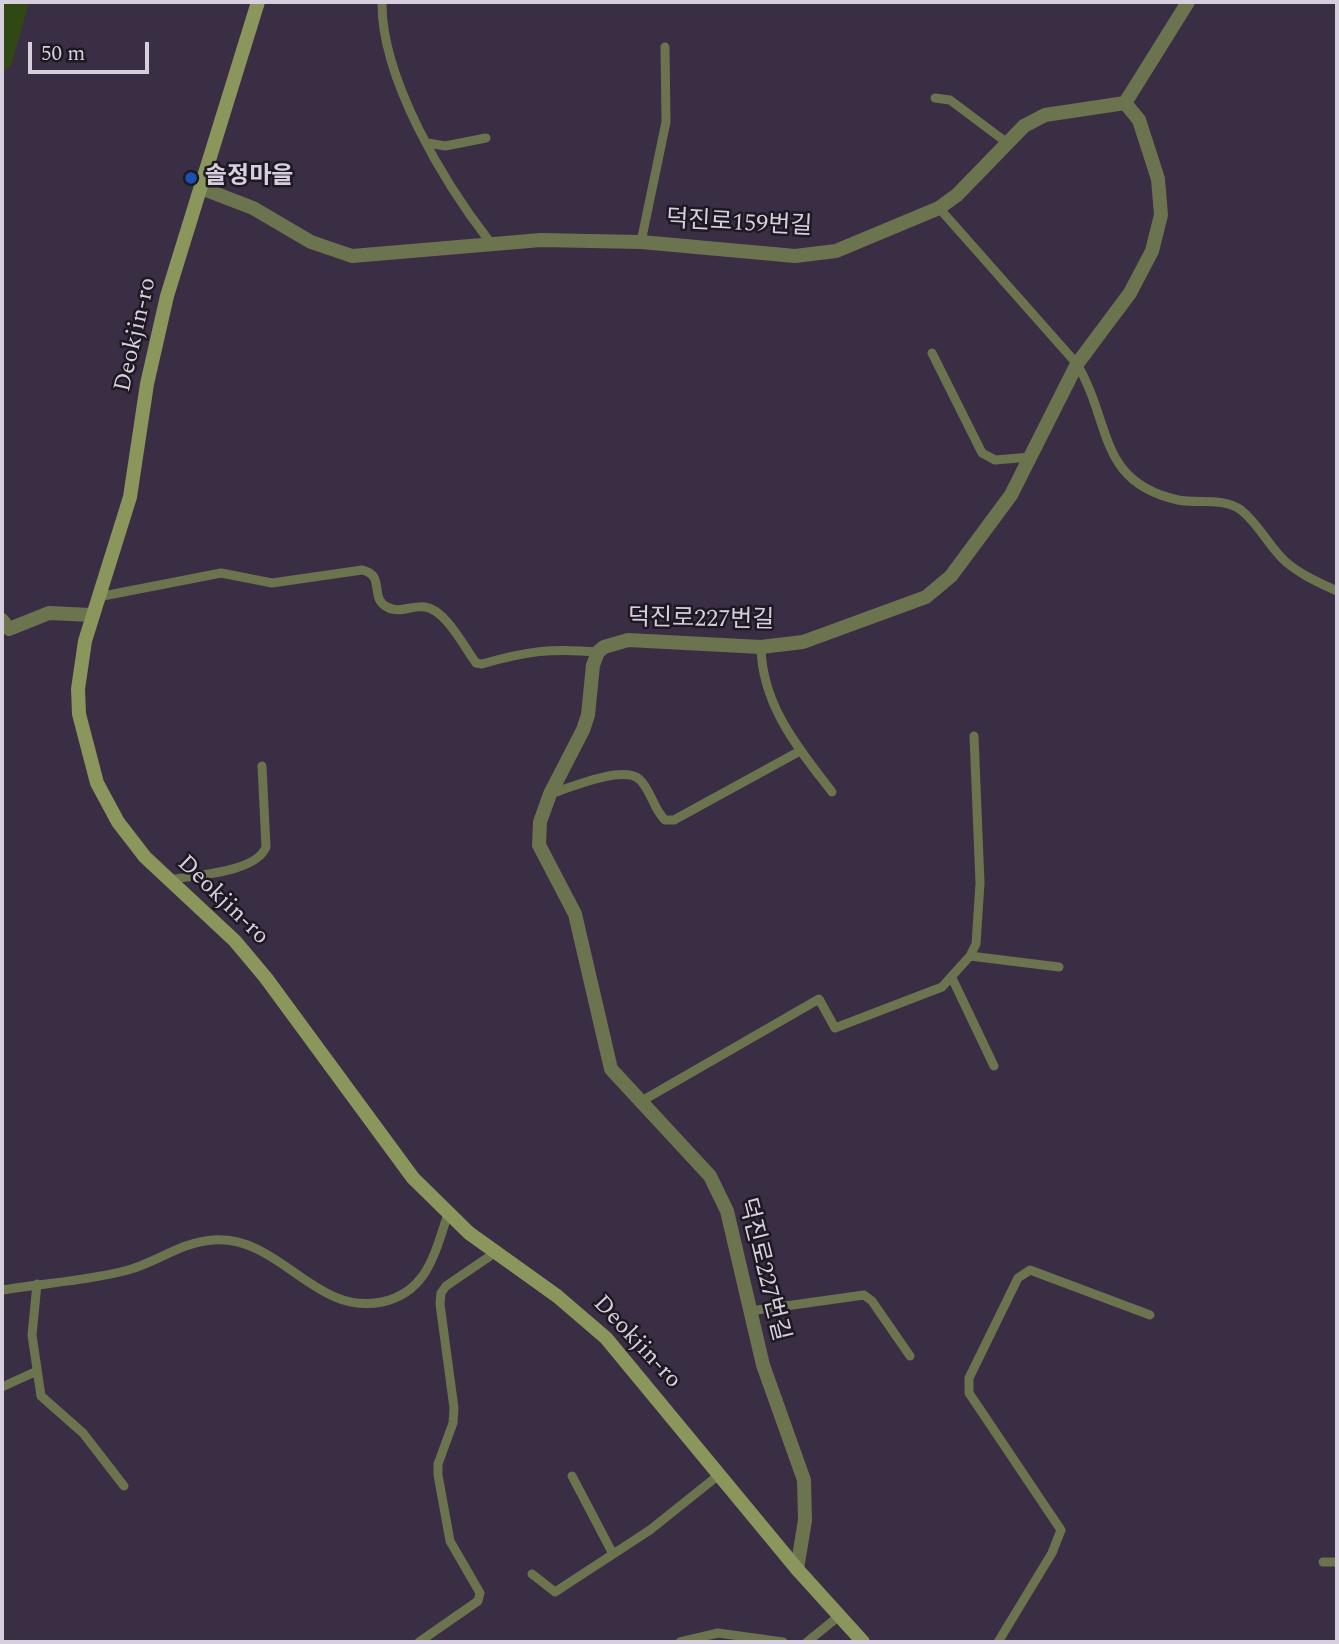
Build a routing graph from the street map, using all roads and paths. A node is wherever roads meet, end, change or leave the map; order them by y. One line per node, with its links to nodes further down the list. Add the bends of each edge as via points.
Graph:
1 (258, 2): 10 (street, Deokjin-ro)
2 (382, 2): 9 (lane, via 386,48)
3 (1188, 2): 6 (street)
4 (665, 47): 13 (lane, via 666,122)
5 (935, 98): 8 (lane, via 950,100)
6 (1125, 103): 8 (street, 덕진로159번길, via 1045,115); 15 (street, 덕진로227번길, via 1139,120 1153,159 1161,215 1158,232 1130,292)
7 (486, 138): 9 (lane, via 445,146)
8 (1006, 142): 11 (street, 덕진로159번길, via 973,180)
9 (428, 143): 12 (lane, via 447,181)
10 (201, 188): 12 (street, 덕진로159번길, via 253,208 311,242 352,256); 18 (street, Deokjin-ro, via 155,346 130,497)
11 (939, 208): 13 (street, 덕진로159번길, via 836,251 816,254); 15 (lane)
12 (490, 242): 13 (street, 덕진로159번길)
13 (641, 242)
14 (932, 353): 16 (lane, via 982,453 995,460)
15 (1077, 364): 16 (street, 덕진로227번길); 17 (lane, via 1115,459 1129,478 1179,500 1224,503 1239,509 1286,562)
16 (1033, 456): 21 (street, 덕진로227번길, via 1011,495 940,588 803,642)
17 (1337, 591)
18 (97, 597): 19 (street, Deokjin-ro); 22 (lane, via 220,573 272,583 362,570 377,579 379,600 386,607 424,607 442,617 475,663 554,648)
19 (92, 615): 20 (street, via 49,613); 28 (street, Deokjin-ro, via 78,689 90,762 118,822)
20 (4, 628)
21 (761, 648): 22 (street, 덕진로227번길, via 628,640); 24 (lane, via 764,685)
22 (598, 652): 27 (street, 덕진로227번길, via 588,715)
23 (974, 736): 29 (lane, via 980,883 976,944)
24 (800, 751): 26 (lane); 27 (lane, via 674,820 660,815 641,779 633,775 613,775)
25 (262, 766): 28 (lane, via 263,856 249,865)
26 (832, 792)
27 (550, 794): 33 (street, 덕진로227번길, via 540,822 539,845 575,914 607,1057 620,1082)
28 (166, 880): 34 (street, Deokjin-ro, via 234,941 390,1149)
29 (970, 956): 30 (lane); 31 (lane)
30 (1059, 967)
31 (952, 978): 32 (lane); 33 (lane, via 930,993 835,1028 819,999)
32 (993, 1066)
33 (640, 1102): 38 (street, 덕진로227번길, via 720,1193)
34 (447, 1214): 35 (street, Deokjin-ro); 36 (lane, via 420,1282 400,1296 374,1303 334,1299 278,1260 229,1240 195,1243 123,1271)
35 (496, 1252): 43 (street, Deokjin-ro, via 606,1338); 52 (lane, via 446,1286 440,1304 454,1408 438,1475 450,1541 480,1593 478,1601)
36 (37, 1284): 37 (lane); 41 (lane, via 32,1335)
37 (2, 1290)
38 (750, 1311): 40 (lane, via 864,1294); 49 (street, 덕진로227번길, via 770,1389 803,1480 805,1520)
39 (1150, 1315): 57 (lane, via 1030,1270 1018,1278 969,1378 969,1393 1061,1530)
40 (910, 1356)
41 (37, 1371): 42 (lane); 45 (lane, via 46,1403 83,1433)
42 (2, 1387)
43 (720, 1474): 46 (lane); 49 (street, Deokjin-ro)
44 (572, 1476): 46 (lane)
45 (124, 1486)
46 (613, 1554): 50 (lane, via 555,1592)
47 (1323, 1562): 48 (lane)
48 (1337, 1562)
49 (797, 1569): 51 (street, Deokjin-ro)
50 (532, 1574)
51 (839, 1616): 55 (lane); 56 (street, Deokjin-ro)
52 (419, 1642)
53 (680, 1642): 54 (lane, via 718,1633)
54 (783, 1642)
55 (807, 1642)
56 (863, 1642)
57 (998, 1642)

